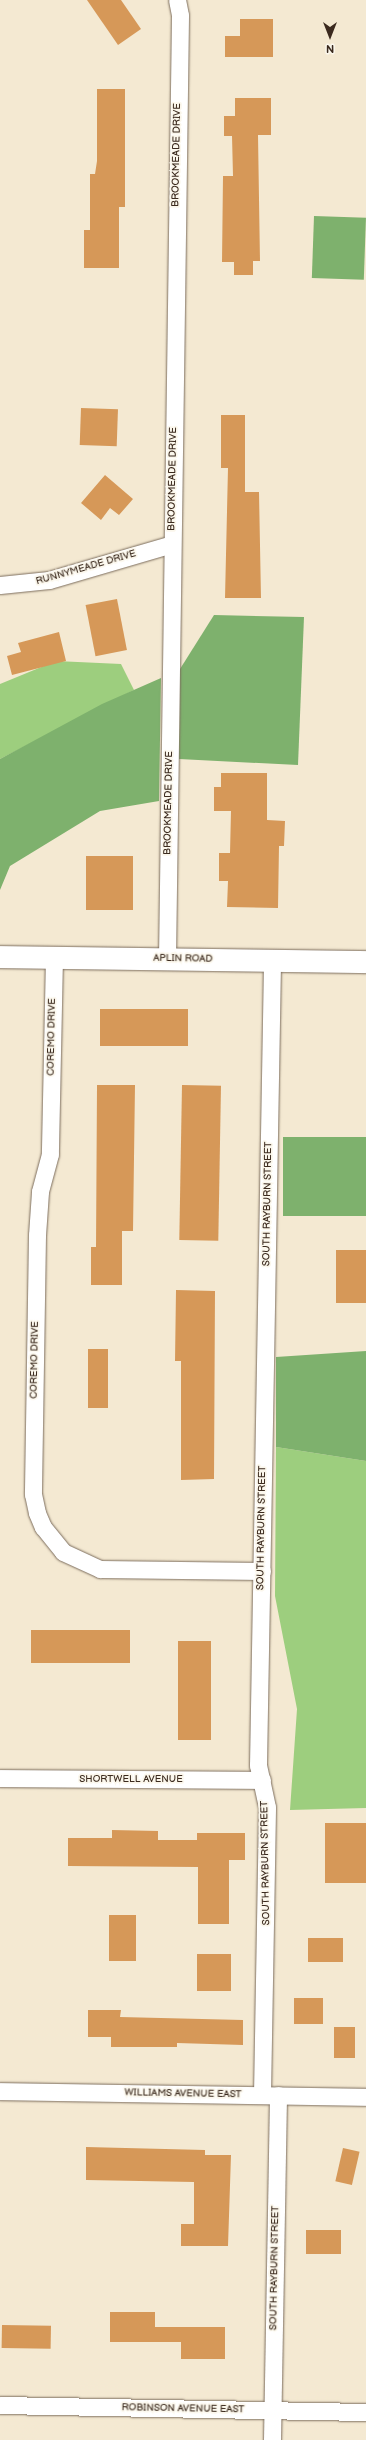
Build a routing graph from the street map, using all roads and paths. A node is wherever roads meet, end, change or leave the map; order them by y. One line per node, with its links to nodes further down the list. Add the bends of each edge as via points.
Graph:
1 (177, 0): 2 (street, BROOKMEADE DRIVE, via 180,15)
2 (172, 544): 3 (street, RUNNYMEADE DRIVE, via 49,580); 6 (street, BROOKMEADE DRIVE)
3 (0, 585)
4 (0, 957): 5 (street, APLIN ROAD)
5 (54, 957): 6 (street, APLIN ROAD); 9 (street, COREMO DRIVE, via 50,1154 40,1192 37,1235 33,1494 37,1513 43,1527 64,1552 100,1569)
6 (167, 959): 7 (street, APLIN ROAD)
7 (272, 960): 8 (street, APLIN ROAD); 9 (street, SOUTH RAYBURN STREET)
8 (366, 962)
9 (262, 1571): 11 (street, SOUTH RAYBURN STREET, via 258,1765)
10 (0, 1778): 11 (street, SHORTWELL AVENUE)
11 (262, 1780): 13 (street, SOUTH RAYBURN STREET, via 267,1807)
12 (0, 2091): 13 (street, WILLIAMS AVENUE EAST)
13 (270, 2095): 14 (street, WILLIAMS AVENUE EAST); 16 (street, SOUTH RAYBURN STREET)
14 (366, 2097)
15 (0, 2405): 16 (street, ROBINSON AVENUE EAST)
16 (273, 2410): 17 (street, ROBINSON AVENUE EAST); 18 (street, SOUTH RAYBURN STREET)
17 (366, 2412)
18 (272, 2440)

